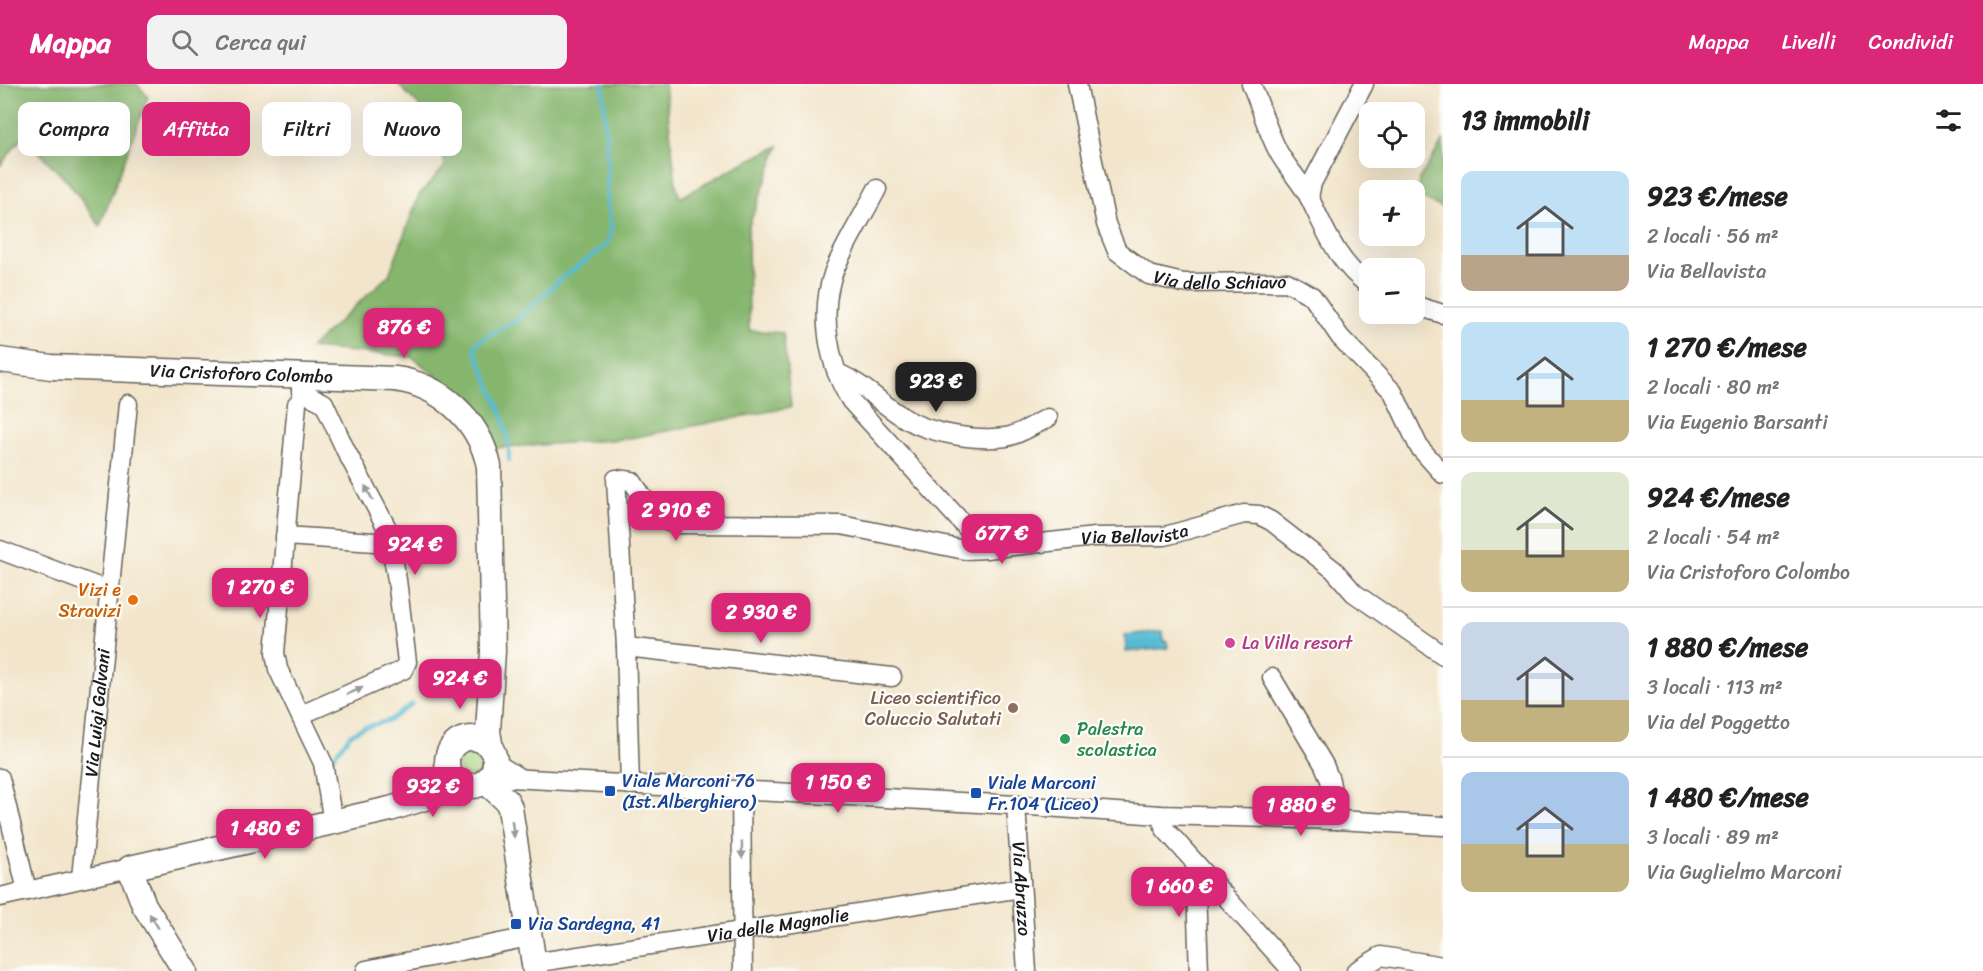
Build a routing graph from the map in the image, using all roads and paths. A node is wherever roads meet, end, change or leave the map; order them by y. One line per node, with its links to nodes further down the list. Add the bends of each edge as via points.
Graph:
1 (1077, 84): 15 (street, Via dello Schiavo, via 1106,224 1117,252 1149,275 1183,283 1287,282 1312,296 1340,337 1393,392 1419,447)
2 (1251, 84): 5 (street, via 1279,152)
3 (1364, 84): 5 (street, via 1312,183)
4 (877, 189): 10 (street, via 834,271 828,295 829,338)
5 (1309, 197): 6 (street, via 1325,234)
6 (1359, 279)
7 (1425, 308): 8 (street)
8 (1443, 314)
9 (0, 360): 11 (main road, Via Cristoforo Colombo, via 61,367)
10 (837, 373): 14 (street, via 906,419 933,431 1007,437); 18 (street, via 850,401)
11 (301, 376): 17 (street, one-way to 11, via 388,530 324,403 302,393); 25 (main road, Via Cristoforo Colombo, via 395,379 429,387 462,414 480,440 490,477 493,651)
12 (128, 404): 20 (street, Via Luigi Galvani)
13 (297, 404): 16 (street)
14 (1048, 418)
15 (1443, 474)
16 (285, 536): 17 (street); 26 (street, via 275,653 278,669)
17 (390, 543): 26 (street, one-way to 17, via 406,667)
18 (986, 549): 21 (street, Via Bellavista, via 965,550 841,525 676,524 657,518 632,481 616,479); 22 (street, Via Bellavista, via 1095,537 1165,536 1244,514 1259,514 1334,570 1354,593)
19 (0, 550): 20 (street)
20 (109, 591): 42 (street, Via Luigi Galvani)
21 (626, 648): 23 (street); 32 (street)
22 (1443, 655)
23 (892, 677)
24 (1272, 678): 37 (street, via 1324,765)
25 (489, 704): 27 (main road); 29 (main road, Via Cristoforo Colombo)
26 (301, 715): 38 (street, via 323,763)
27 (462, 740): 28 (main road, via 452,748); 29 (main road, via 478,740)
28 (447, 760): 31 (main road, via 450,773); 35 (main road, via 429,786)
29 (490, 767): 31 (main road, via 472,786); 32 (street, via 519,778); 47 (main road, one-way to 47, via 509,804)
30 (0, 778): 44 (street)
31 (459, 783): 35 (main road)
32 (630, 785): 33 (street)
33 (741, 791): 34 (street); 46 (street, one-way to 46)
34 (1016, 805): 36 (street); 43 (street, Via Abruzzo)
35 (390, 809): 38 (main road)
36 (1160, 815): 37 (street); 40 (street, via 1165,829)
37 (1337, 820): 39 (street)
38 (333, 822): 41 (main road)
39 (1443, 826)
40 (1195, 864): 54 (street); 55 (street)
41 (130, 868): 42 (street); 51 (main road, one-way to 41, via 144,905)
42 (81, 879): 44 (street)
43 (1021, 888): 46 (street, Via delle Magnolie); 53 (street, Via Abruzzo)
44 (27, 891): 45 (street)
45 (0, 897)
46 (743, 931): 49 (street, Via delle Magnolie); 52 (street)
47 (529, 937): 49 (main road); 50 (street)
48 (1443, 966): 56 (street, via 1381,956)
49 (534, 967)
50 (366, 970)
51 (185, 971)
52 (743, 971)
53 (1027, 971)
54 (1199, 971)
55 (1292, 971)
56 (1356, 971)

